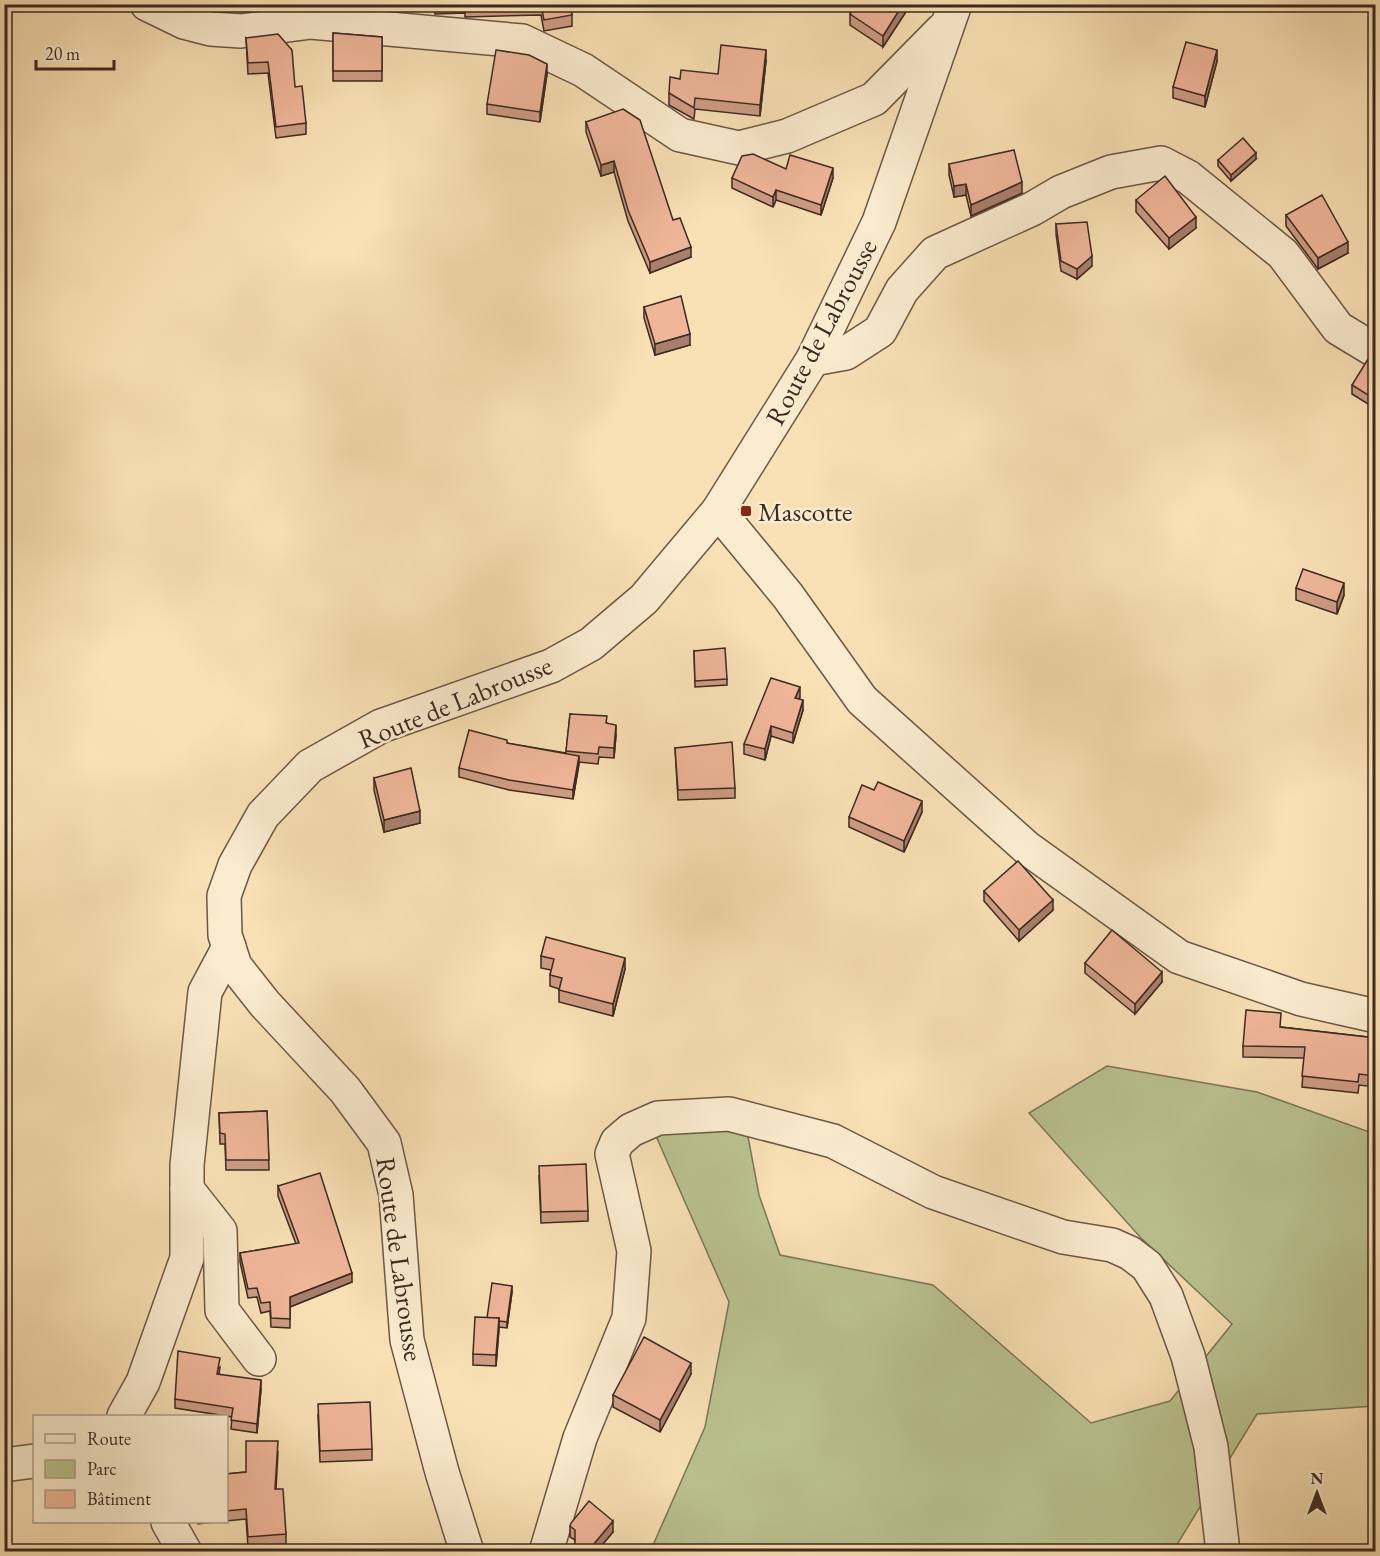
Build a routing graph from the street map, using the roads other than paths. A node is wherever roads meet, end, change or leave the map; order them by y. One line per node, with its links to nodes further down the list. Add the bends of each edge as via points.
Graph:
1 (147, 4): 2 (street, via 184,22 211,29 241,31 311,22 522,41 583,70 680,135 739,148 787,136 874,99)
2 (952, 14): 4 (street, Route de Labrousse, via 879,222)
3 (1376, 351): 4 (street, via 1338,328 1283,254 1188,177 1161,163 1111,172 935,253 903,290 880,332 846,353)
4 (813, 359): 5 (street, Route de Labrousse)
5 (718, 511): 6 (street, Route de Labrousse, via 644,599 591,644 551,666 381,726 310,766 263,815 235,865 224,896); 7 (street, via 788,596 861,700 1027,848 1179,957 1301,999)
6 (229, 947): 8 (street, via 205,992); 15 (street, Route de Labrousse, via 235,966 345,1090 384,1143 396,1195 407,1340)
7 (1376, 1016)
8 (187, 1189): 9 (street, via 220,1231 222,1310); 10 (street, via 187,1258 143,1382)
9 (259, 1359)
10 (125, 1415)
11 (33, 1461): 12 (street)
12 (4, 1465)
13 (169, 1523): 14 (street)
14 (185, 1551)
15 (467, 1551)
16 (546, 1551): 17 (street, via 580,1438 629,1318 634,1251 612,1154 617,1142 631,1130 658,1118 729,1114 833,1141 933,1192 1063,1237 1112,1245 1147,1266 1166,1296 1188,1356 1211,1446)
17 (1223, 1551)

